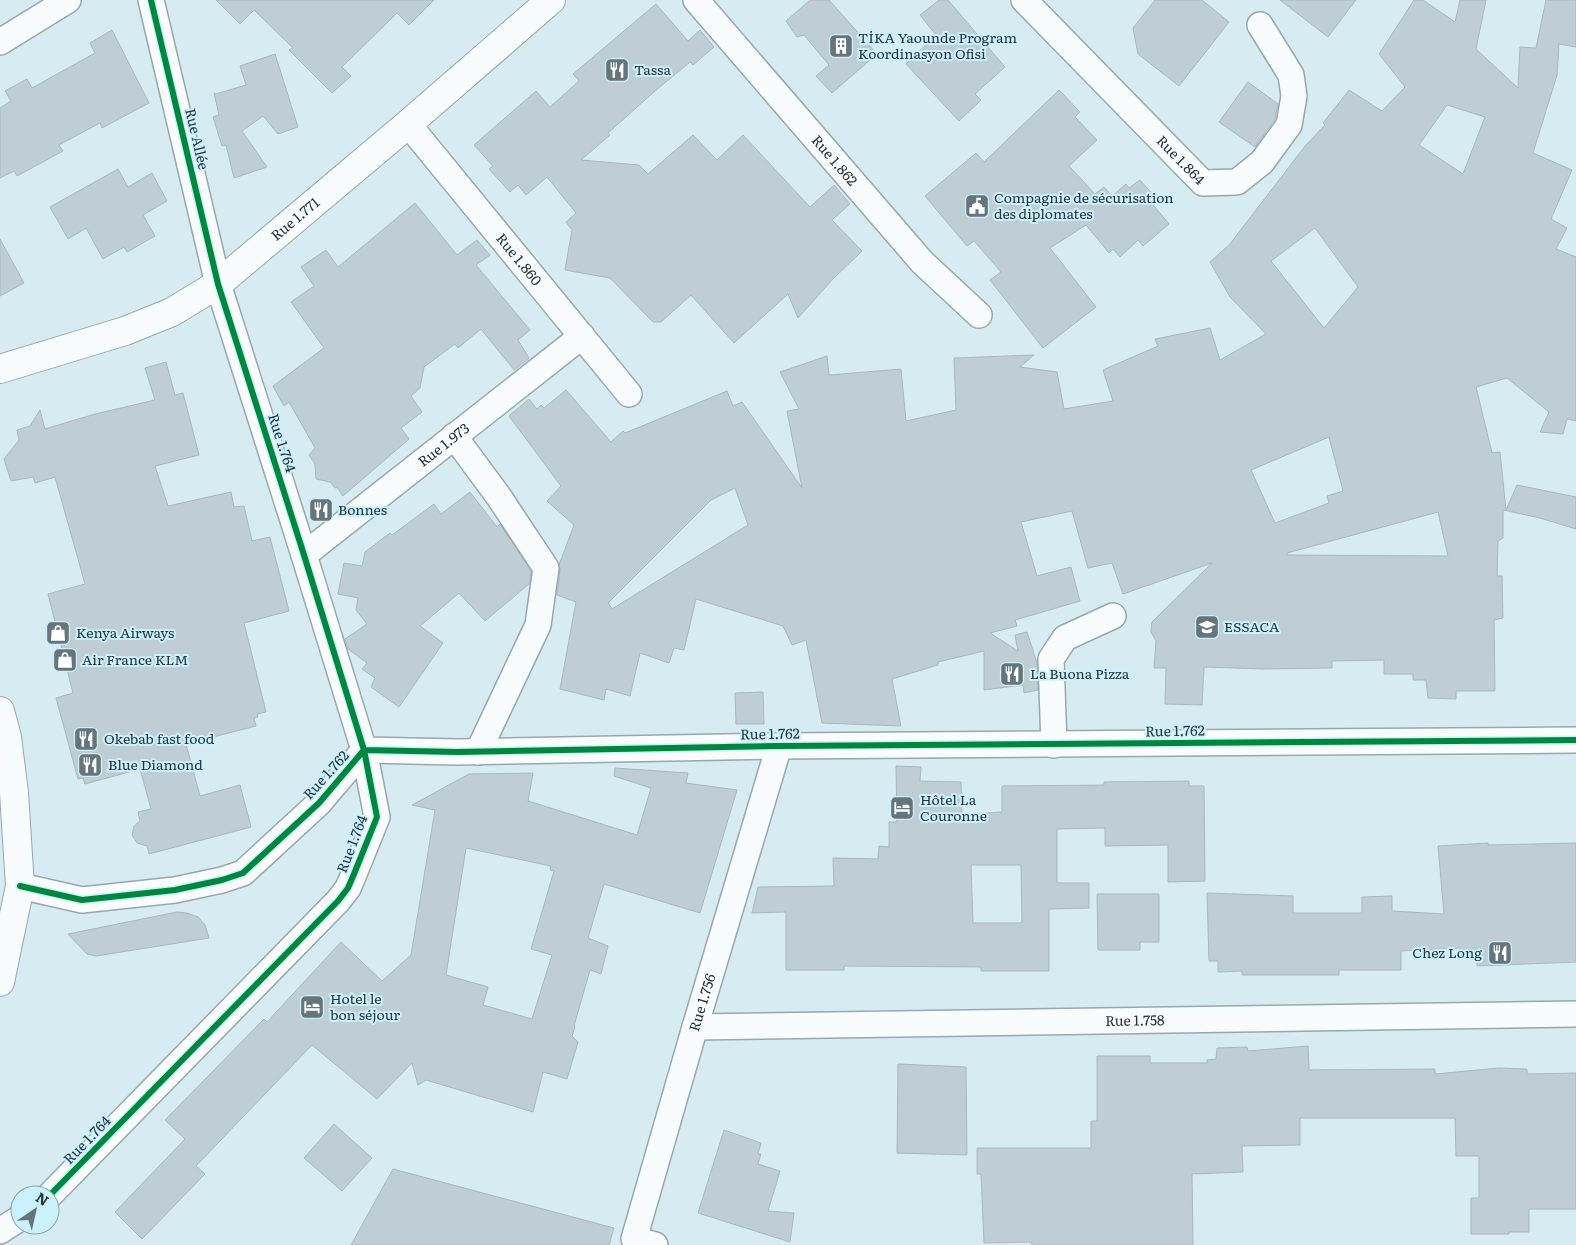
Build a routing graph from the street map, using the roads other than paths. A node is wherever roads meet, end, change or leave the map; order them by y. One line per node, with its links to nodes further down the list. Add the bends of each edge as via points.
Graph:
1 (68, 0): 7 (street)
2 (151, 0): 9 (street, Rue Allée)
3 (551, 0): 8 (street, Rue 1.771)
4 (696, 0): 10 (street, Rue 1.862, via 922,262)
5 (1024, 0): 6 (street, Rue 1.864, via 1202,183 1237,182 1262,162 1289,124 1294,96 1291,76)
6 (1260, 24)
7 (0, 42)
8 (408, 124): 9 (street, Rue 1.771); 11 (street, Rue 1.860)
9 (218, 284): 12 (street, Rue 1.771, via 172,312 125,331); 15 (street, Rue 1.764)
10 (979, 314)
11 (582, 336): 13 (street, Rue 1.860); 14 (street, Rue 1.973)
12 (0, 369)
13 (629, 394)
14 (454, 436): 15 (street, Rue 1.973); 22 (street, via 546,568 538,625)
15 (304, 555): 21 (street, Rue 1.764)
16 (1113, 616): 19 (street, via 1065,638 1051,659)
17 (0, 711): 23 (street, via 14,792)
18 (1576, 740): 19 (street, Rue 1.762)
19 (1054, 745): 20 (street, Rue 1.762)
20 (780, 746): 22 (street, Rue 1.762); 26 (street, Rue 1.756)
21 (364, 750): 22 (street, Rue 1.762); 23 (street, Rue 1.762, via 319,803 243,873 175,890 82,900); 27 (street, Rue 1.764, via 378,816 348,888)
22 (478, 752)
23 (20, 886): 24 (street)
24 (0, 982)
25 (1576, 1014): 26 (street, Rue 1.758)
26 (695, 1027): 28 (street, Rue 1.756, via 634,1239)
27 (60, 1185)
28 (654, 1245)

